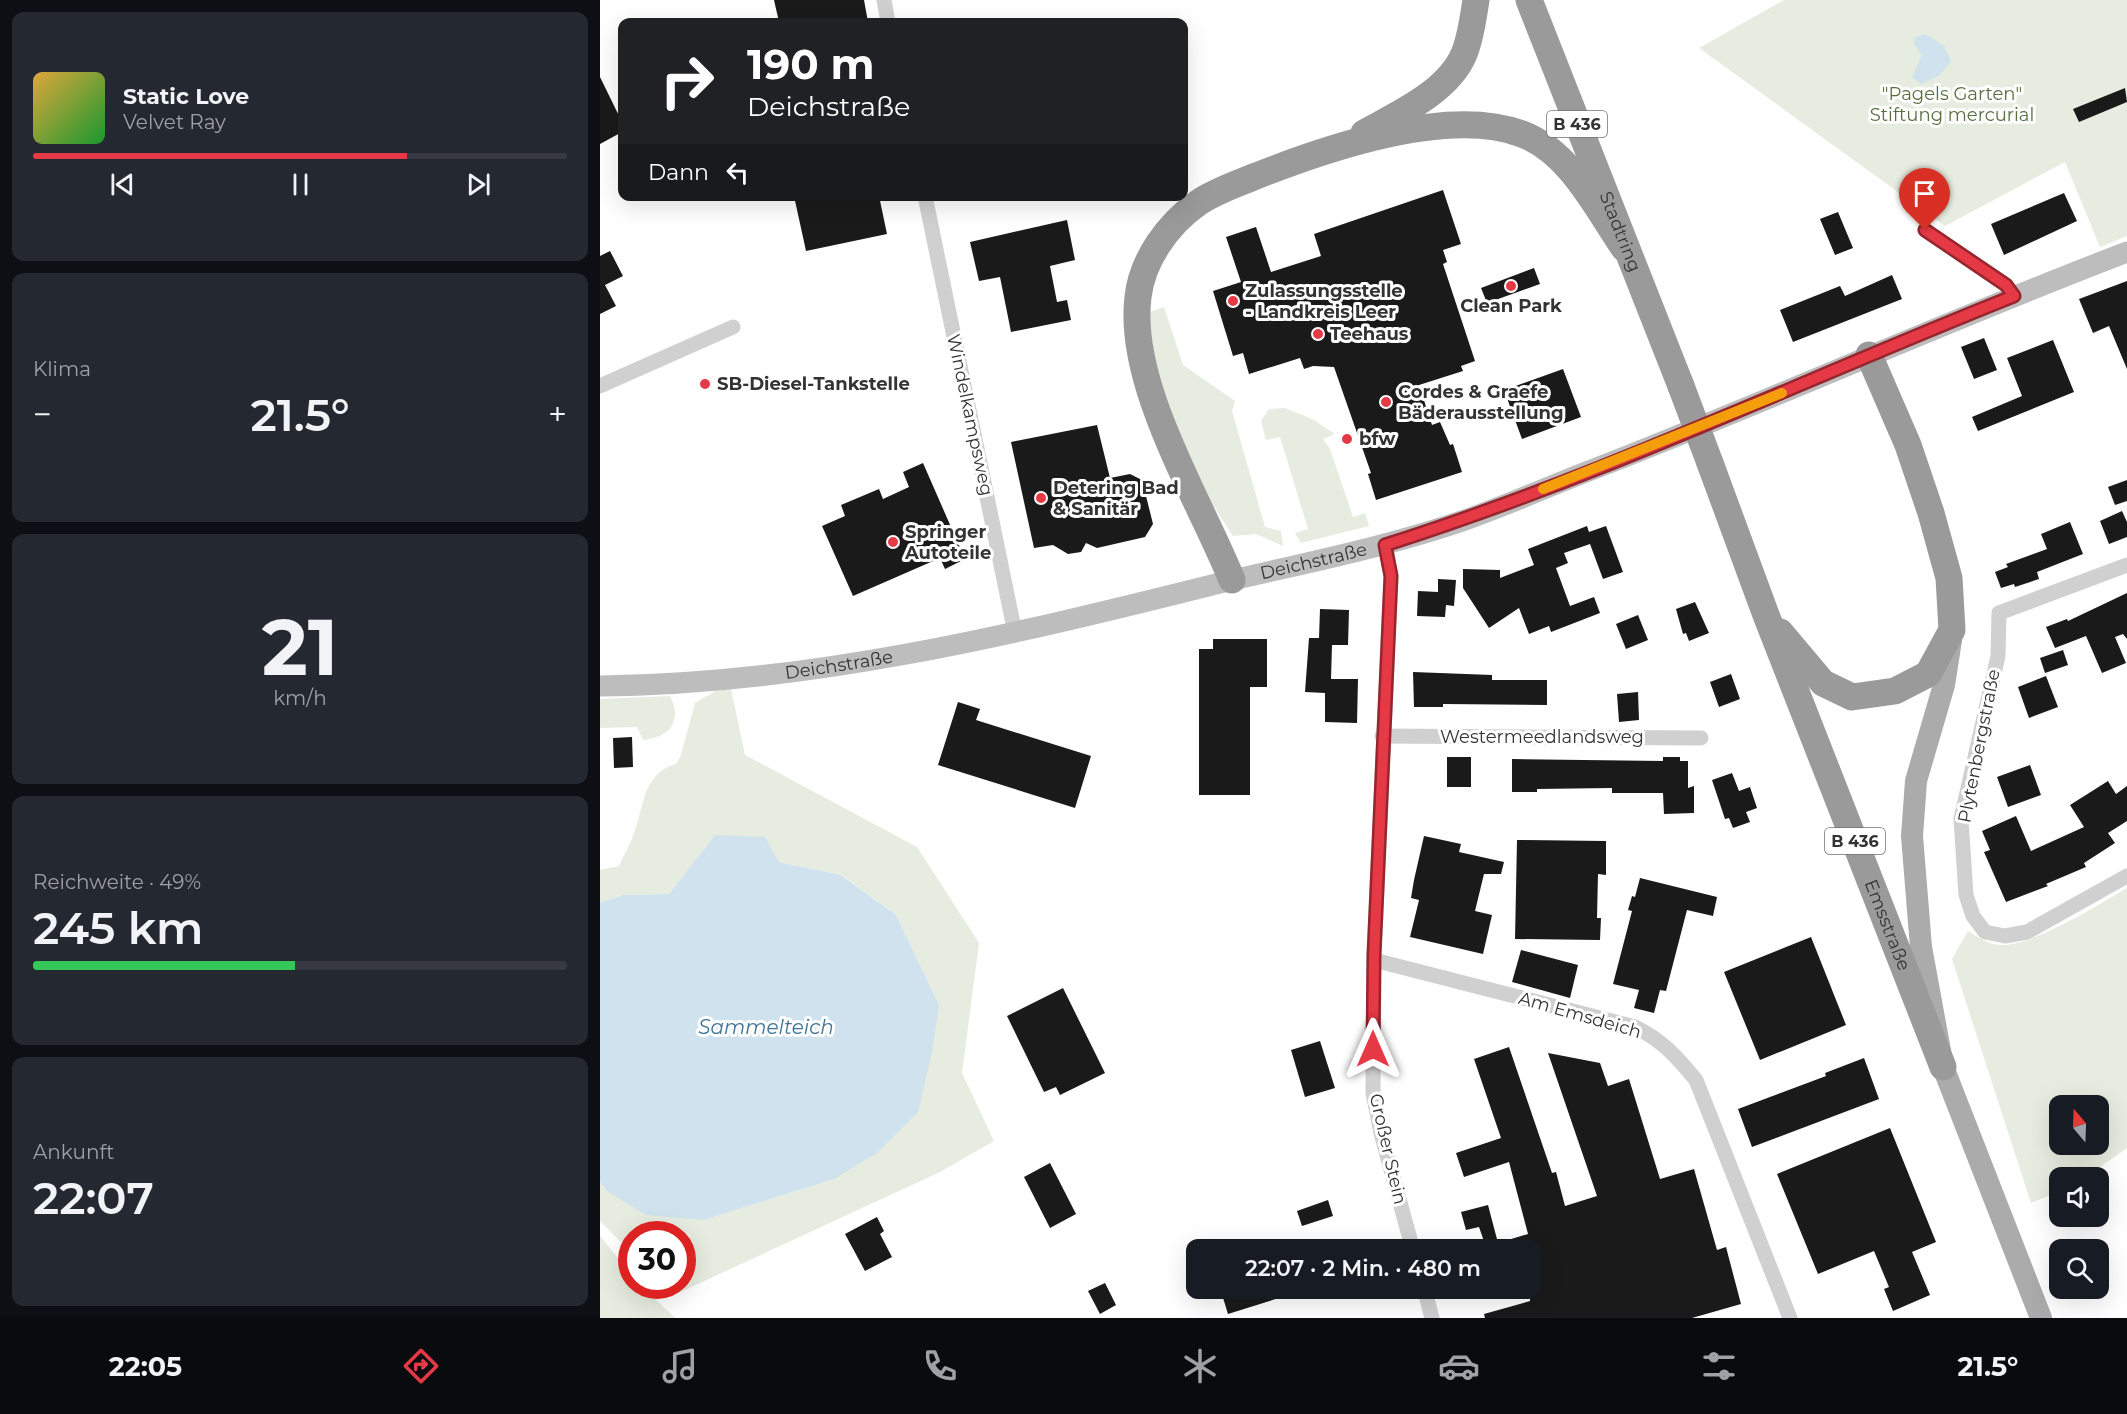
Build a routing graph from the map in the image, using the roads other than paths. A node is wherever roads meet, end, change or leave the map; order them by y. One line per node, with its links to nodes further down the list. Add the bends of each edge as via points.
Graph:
1 (884, 0): 4 (street)
2 (1476, 0): 5 (highway, via 1463,56 1446,78 1424,97)
3 (1529, 0): 8 (highway, Stadtring / B 436)
4 (887, 18)
5 (1348, 142): 8 (highway, via 1460,125 1523,134 1547,148 1571,171); 17 (highway, via 1198,203 1156,246 1138,294 1139,340 1168,441)
6 (926, 201): 20 (street, Windelkampsweg)
7 (1925, 230): 10 (street, via 2006,285)
8 (1624, 248): 14 (highway, Stadtring / B 436, bridge)
9 (2127, 252): 10 (main road, Deichstraße)
10 (2014, 296): 12 (main road, Deichstraße)
11 (733, 327): 13 (street)
12 (1869, 355): 15 (main road, Deichstraße, via 1724,418 1466,520); 19 (highway, via 1908,445 1931,513 1949,578)
13 (600, 386)
14 (1710, 463): 18 (highway, Emsstraße / B 436)
15 (1385, 545): 17 (main road, Deichstraße); 22 (street, Großer Stein, via 1391,576)
16 (2127, 565): 24 (street, Plytenbergstraße, via 1999,613 1998,656 1961,819 1966,895 1972,916 1985,932 2005,936 2027,932)
17 (1232, 580): 20 (main road, Deichstraße)
18 (1766, 615): 19 (highway, via 1823,683 1852,697 1895,691 1928,674); 26 (highway, Emsstraße / B 436)
19 (1952, 630): 26 (main road, via 1944,685 1916,781 1912,836 1921,947)
20 (1015, 633): 21 (main road, Deichstraße, via 810,671 724,681)
21 (600, 686)
22 (1382, 736): 23 (street, Westermeedlandsweg); 25 (street, Großer Stein)
23 (1701, 738)
24 (2127, 876)
25 (1374, 960): 27 (street, Großer Stein, via 1373,1093); 30 (street, Am Emsdeich, via 1635,1027 1656,1037 1696,1080)
26 (1943, 1067): 31 (main road, Emsstraße / B 436)
27 (1410, 1239)
28 (1427, 1299): 29 (street)
29 (1432, 1318)
30 (1790, 1318)
31 (2041, 1318)

